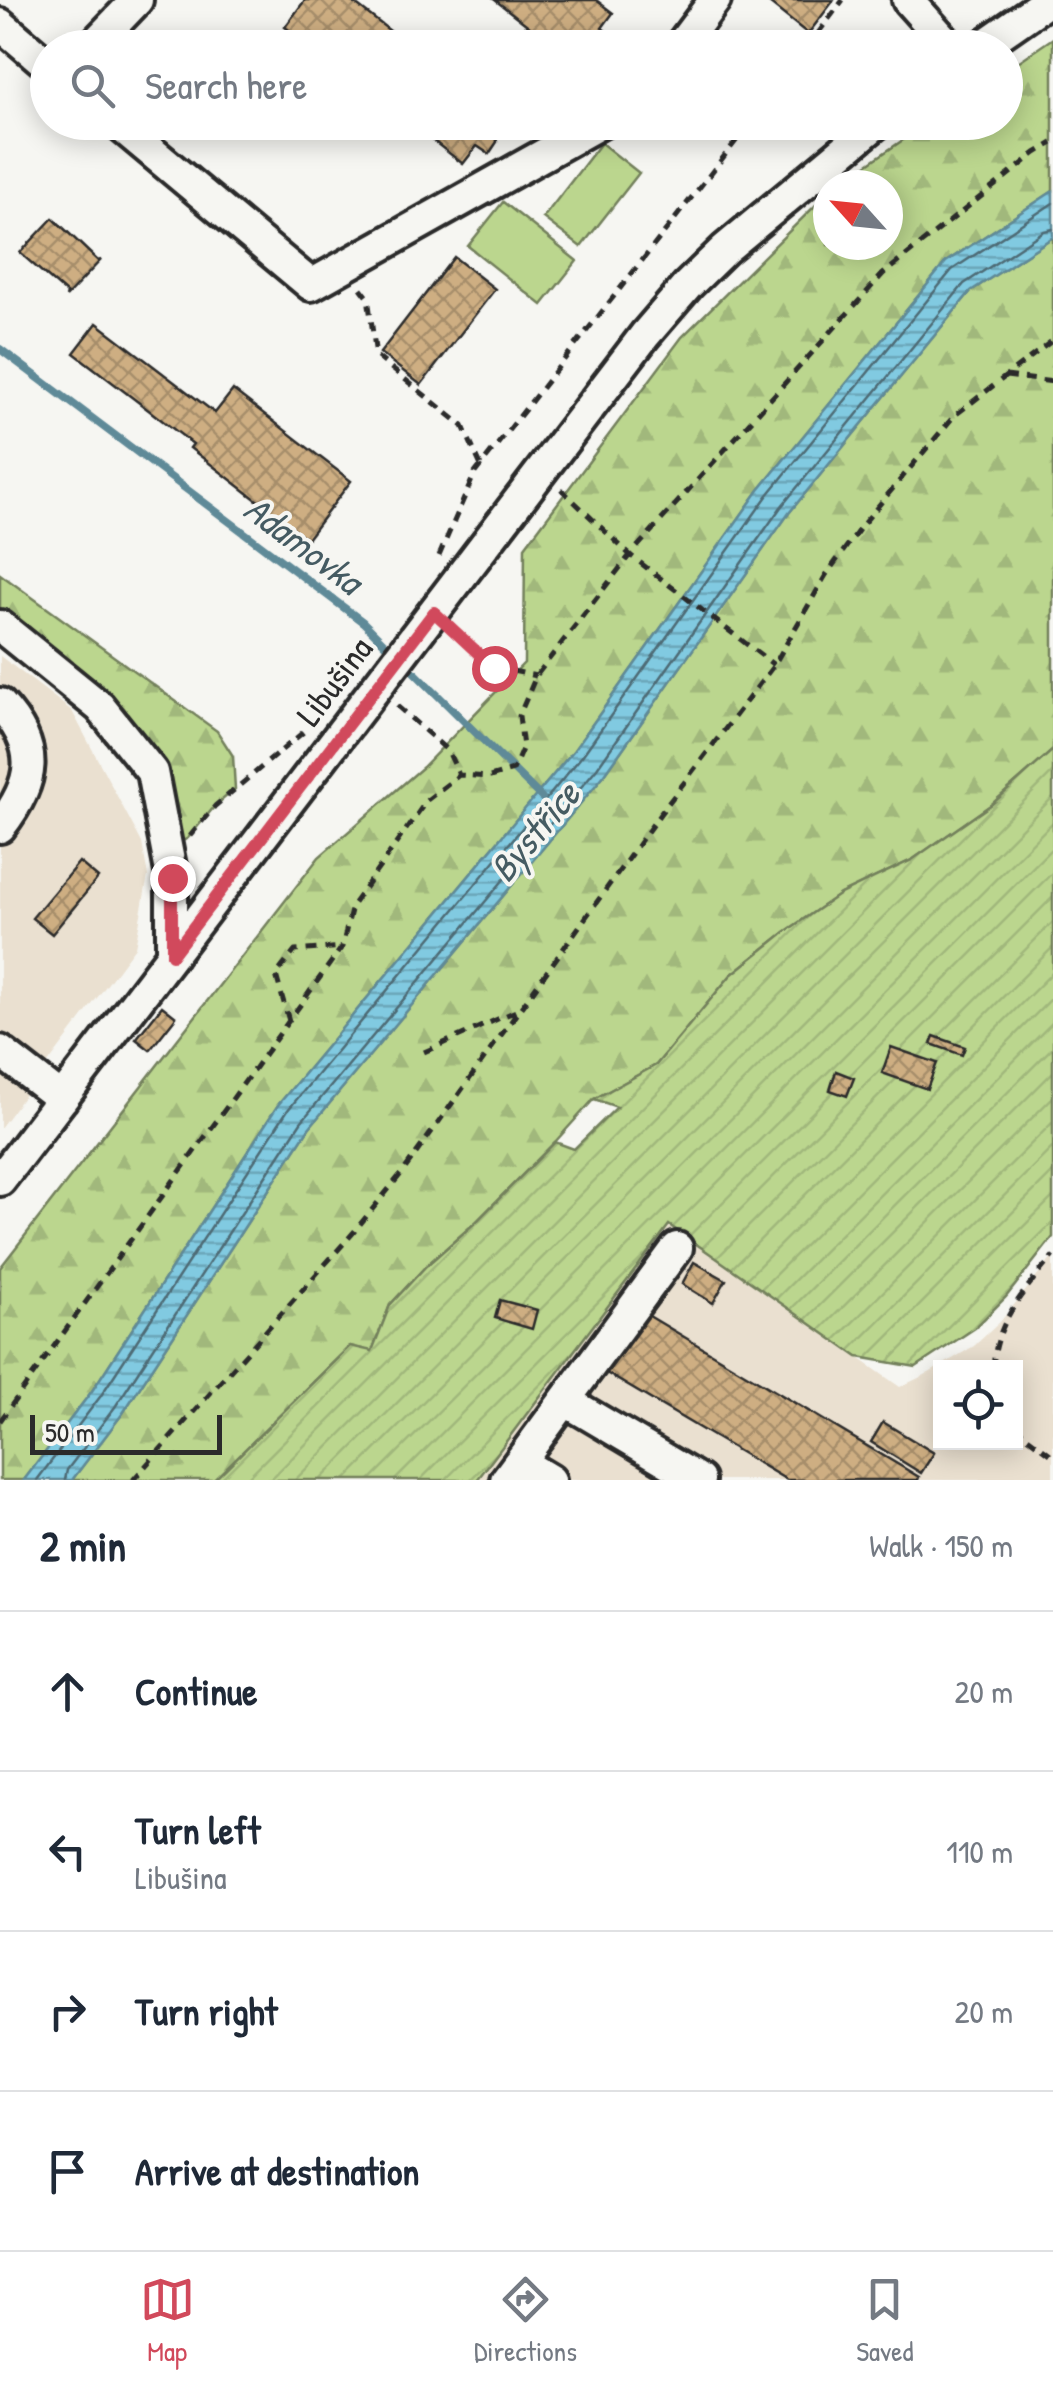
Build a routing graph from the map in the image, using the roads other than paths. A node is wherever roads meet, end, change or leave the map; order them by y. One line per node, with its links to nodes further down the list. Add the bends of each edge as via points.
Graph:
1 (137, 0): 6 (street)
2 (715, 0): 7 (street)
3 (1048, 0): 9 (street)
4 (915, 2): 8 (street)
5 (0, 24): 10 (street)
6 (109, 30)
7 (692, 30)
8 (938, 30)
9 (1006, 30)
10 (30, 50)
11 (138, 140): 12 (street, via 312,285)
12 (570, 140)
13 (856, 140): 17 (street, Libušina, via 725,249 645,335)
14 (0, 626): 17 (street, via 100,707 152,772 172,878)
15 (0, 704): 16 (street, via 24,740 29,764 26,789)
16 (0, 827)
17 (172, 955): 19 (street, Libušina)
18 (0, 1051): 19 (street)
19 (62, 1098): 20 (street, Libušina)
20 (0, 1180)
21 (676, 1248): 22 (street)
22 (566, 1401): 23 (street); 25 (street)
23 (513, 1471): 24 (street)
24 (550, 1480)
25 (699, 1480)

